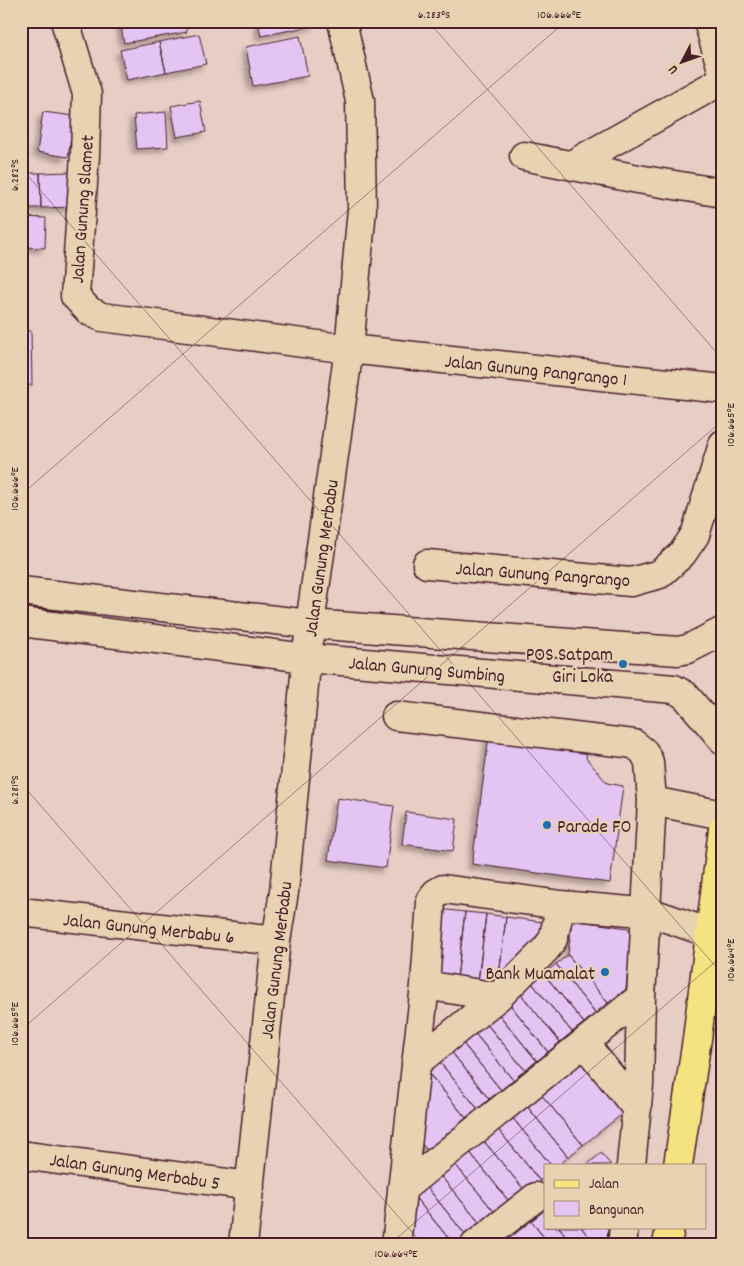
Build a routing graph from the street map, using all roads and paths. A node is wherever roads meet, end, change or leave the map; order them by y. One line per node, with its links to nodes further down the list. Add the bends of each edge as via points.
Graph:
1 (65, 21): 9 (street, Jalan Gunung Slamet, via 87,94 75,296 88,311 102,317)
2 (342, 21): 9 (street, Jalan Gunung Merbabu, via 360,101 362,209)
3 (708, 21): 4 (street)
4 (723, 73)
5 (723, 80): 7 (street)
6 (524, 156): 7 (street)
7 (571, 165): 8 (street)
8 (723, 192)
9 (349, 349): 10 (street, Jalan Gunung Pangrango 1); 15 (street, Jalan Gunung Merbabu)
10 (723, 389)
11 (723, 444): 12 (street, Jalan Gunung Pangrango, via 695,535 682,554 660,574 631,582)
12 (427, 564)
13 (21, 591): 15 (street, Jalan Gunung Sumbing)
14 (21, 622): 17 (street, Jalan Gunung Sumbing)
15 (310, 624): 16 (street, Jalan Gunung Sumbing, via 678,651); 17 (street, Jalan Gunung Merbabu)
16 (723, 631)
17 (306, 658): 19 (street, Jalan Gunung Sumbing, via 674,689 684,695); 27 (street, Jalan Gunung Merbabu, via 284,892)
18 (396, 716): 20 (street, via 634,744 644,752 649,762)
19 (723, 740)
20 (652, 801): 21 (street); 24 (street)
21 (723, 815)
22 (723, 829): 26 (main road)
23 (561, 905): 24 (street); 28 (street, via 443,889 436,893 431,901); 29 (street, via 553,939)
24 (638, 911): 26 (street); 30 (street)
25 (21, 912): 27 (street, Jalan Gunung Merbabu 6)
26 (710, 933): 36 (main road)
27 (276, 941): 37 (street, Jalan Gunung Merbabu)
28 (425, 985): 29 (street); 32 (street)
29 (498, 997): 32 (street)
30 (641, 997): 31 (street); 33 (street)
31 (584, 1043): 33 (street); 38 (street)
32 (416, 1063): 38 (street)
33 (637, 1109): 35 (street)
34 (21, 1155): 37 (street, Jalan Gunung Merbabu 5)
35 (631, 1164)
36 (678, 1164)
37 (250, 1186): 42 (street, Jalan Gunung Merbabu)
38 (402, 1189): 43 (street)
39 (536, 1197): 44 (street)
40 (624, 1228): 45 (street)
41 (670, 1228): 46 (main road)
42 (243, 1245)
43 (396, 1245)
44 (475, 1245)
45 (622, 1245)
46 (667, 1245)

